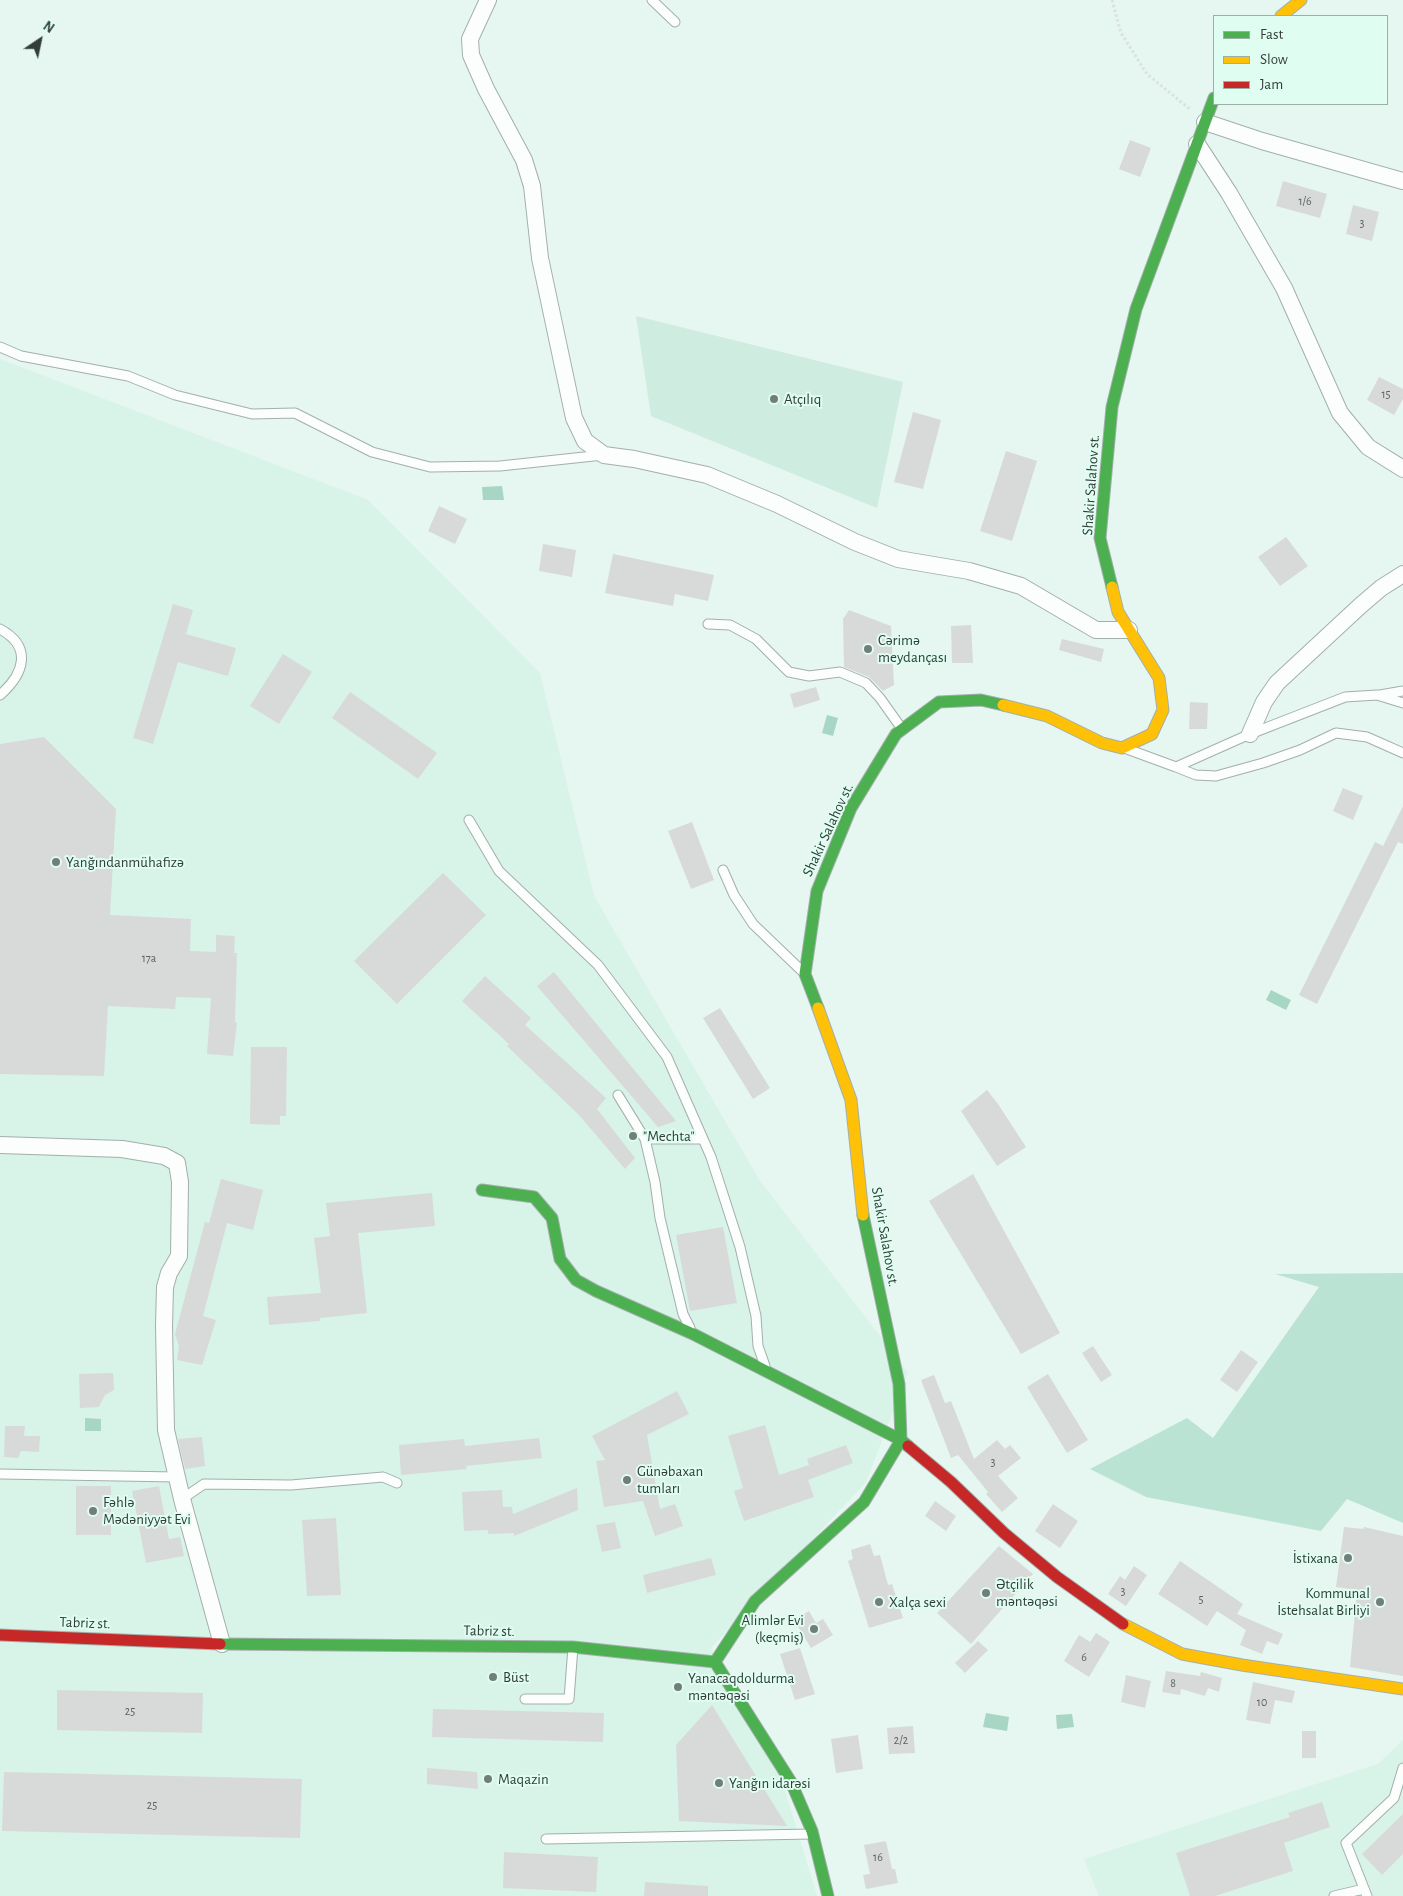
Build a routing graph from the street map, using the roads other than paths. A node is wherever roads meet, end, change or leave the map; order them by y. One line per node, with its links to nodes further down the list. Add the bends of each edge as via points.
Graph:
1 (488, 0): 11 (street, via 470,39 471,55 524,160 532,186 540,258 574,418 584,441)
2 (652, 0): 5 (lane)
3 (1301, 0): 4 (street)
4 (1283, 15)
5 (675, 22)
6 (1213, 101): 7 (street, Shakir Salahov st.)
7 (1206, 122): 8 (street, Shakir Salahov st.); 9 (street)
8 (1197, 144): 12 (street, via 1284,288 1340,414 1368,447); 16 (street, Shakir Salahov st., via 1136,309 1112,407 1100,538 1118,612)
9 (1403, 181)
10 (0, 347): 11 (lane, via 21,356 128,376 175,395 252,414 294,413 372,452 430,467 500,466)
11 (604, 455): 16 (street, via 707,475 898,559 969,571 1020,586 1096,630)
12 (1403, 469)
13 (1403, 574): 22 (street, via 1381,588 1331,631 1277,683 1264,702)
14 (708, 624): 21 (lane, via 730,625 756,639 789,672 809,676 840,672 866,683)
15 (0, 629): 18 (lane, via 15,641 22,662 13,683)
16 (1129, 630): 23 (street, Shakir Salahov st., via 1159,678 1163,710 1152,734)
17 (1403, 691): 19 (lane)
18 (0, 695)
19 (1377, 695): 20 (lane); 22 (lane, via 1345,697)
20 (1403, 703)
21 (903, 729): 23 (street, Shakir Salahov st., via 939,702 981,700 1047,716 1102,743); 28 (street, Shakir Salahov st., via 896,734 851,808 817,891)
22 (1250, 734): 25 (lane)
23 (1122, 748): 25 (lane)
24 (1403, 753): 25 (lane, via 1367,737 1336,732 1270,761 1216,776 1196,775)
25 (1176, 767)
26 (469, 820): 30 (lane, via 500,871 598,964 667,1057)
27 (723, 870): 28 (lane, via 734,895 753,924)
28 (805, 974): 36 (street, Shakir Salahov st., via 851,1100 864,1224 899,1384)
29 (618, 1095): 31 (lane)
30 (703, 1138): 31 (lane); 35 (lane, via 740,1247 756,1316 758,1346)
31 (645, 1139): 34 (lane, via 683,1314)
32 (0, 1145): 38 (street, via 122,1149 164,1156 177,1163 180,1182 179,1256 165,1287 164,1326 166,1430)
33 (482, 1190): 34 (street, via 534,1197 552,1218 560,1259 576,1280)
34 (693, 1334): 35 (street)
35 (766, 1371): 36 (street)
36 (900, 1440): 44 (street, via 864,1502 755,1601); 45 (street, via 1057,1577 1125,1625 1182,1654)
37 (0, 1474): 38 (lane)
38 (177, 1478): 40 (street)
39 (397, 1483): 40 (lane, via 383,1477 291,1485 204,1484)
40 (182, 1499): 42 (street)
41 (0, 1635): 42 (street, Tabriz st.)
42 (222, 1644): 43 (street, Tabriz st.)
43 (573, 1647): 44 (street, Tabriz st.); 46 (lane, via 569,1700)
44 (715, 1662): 48 (street, via 791,1782)
45 (1403, 1689)
46 (525, 1699)
47 (1403, 1768): 50 (lane, via 1394,1798 1346,1843)
48 (813, 1834): 49 (lane); 51 (street)
49 (546, 1839)
50 (1366, 1892): 52 (lane)
51 (828, 1896)
52 (1334, 1896)

